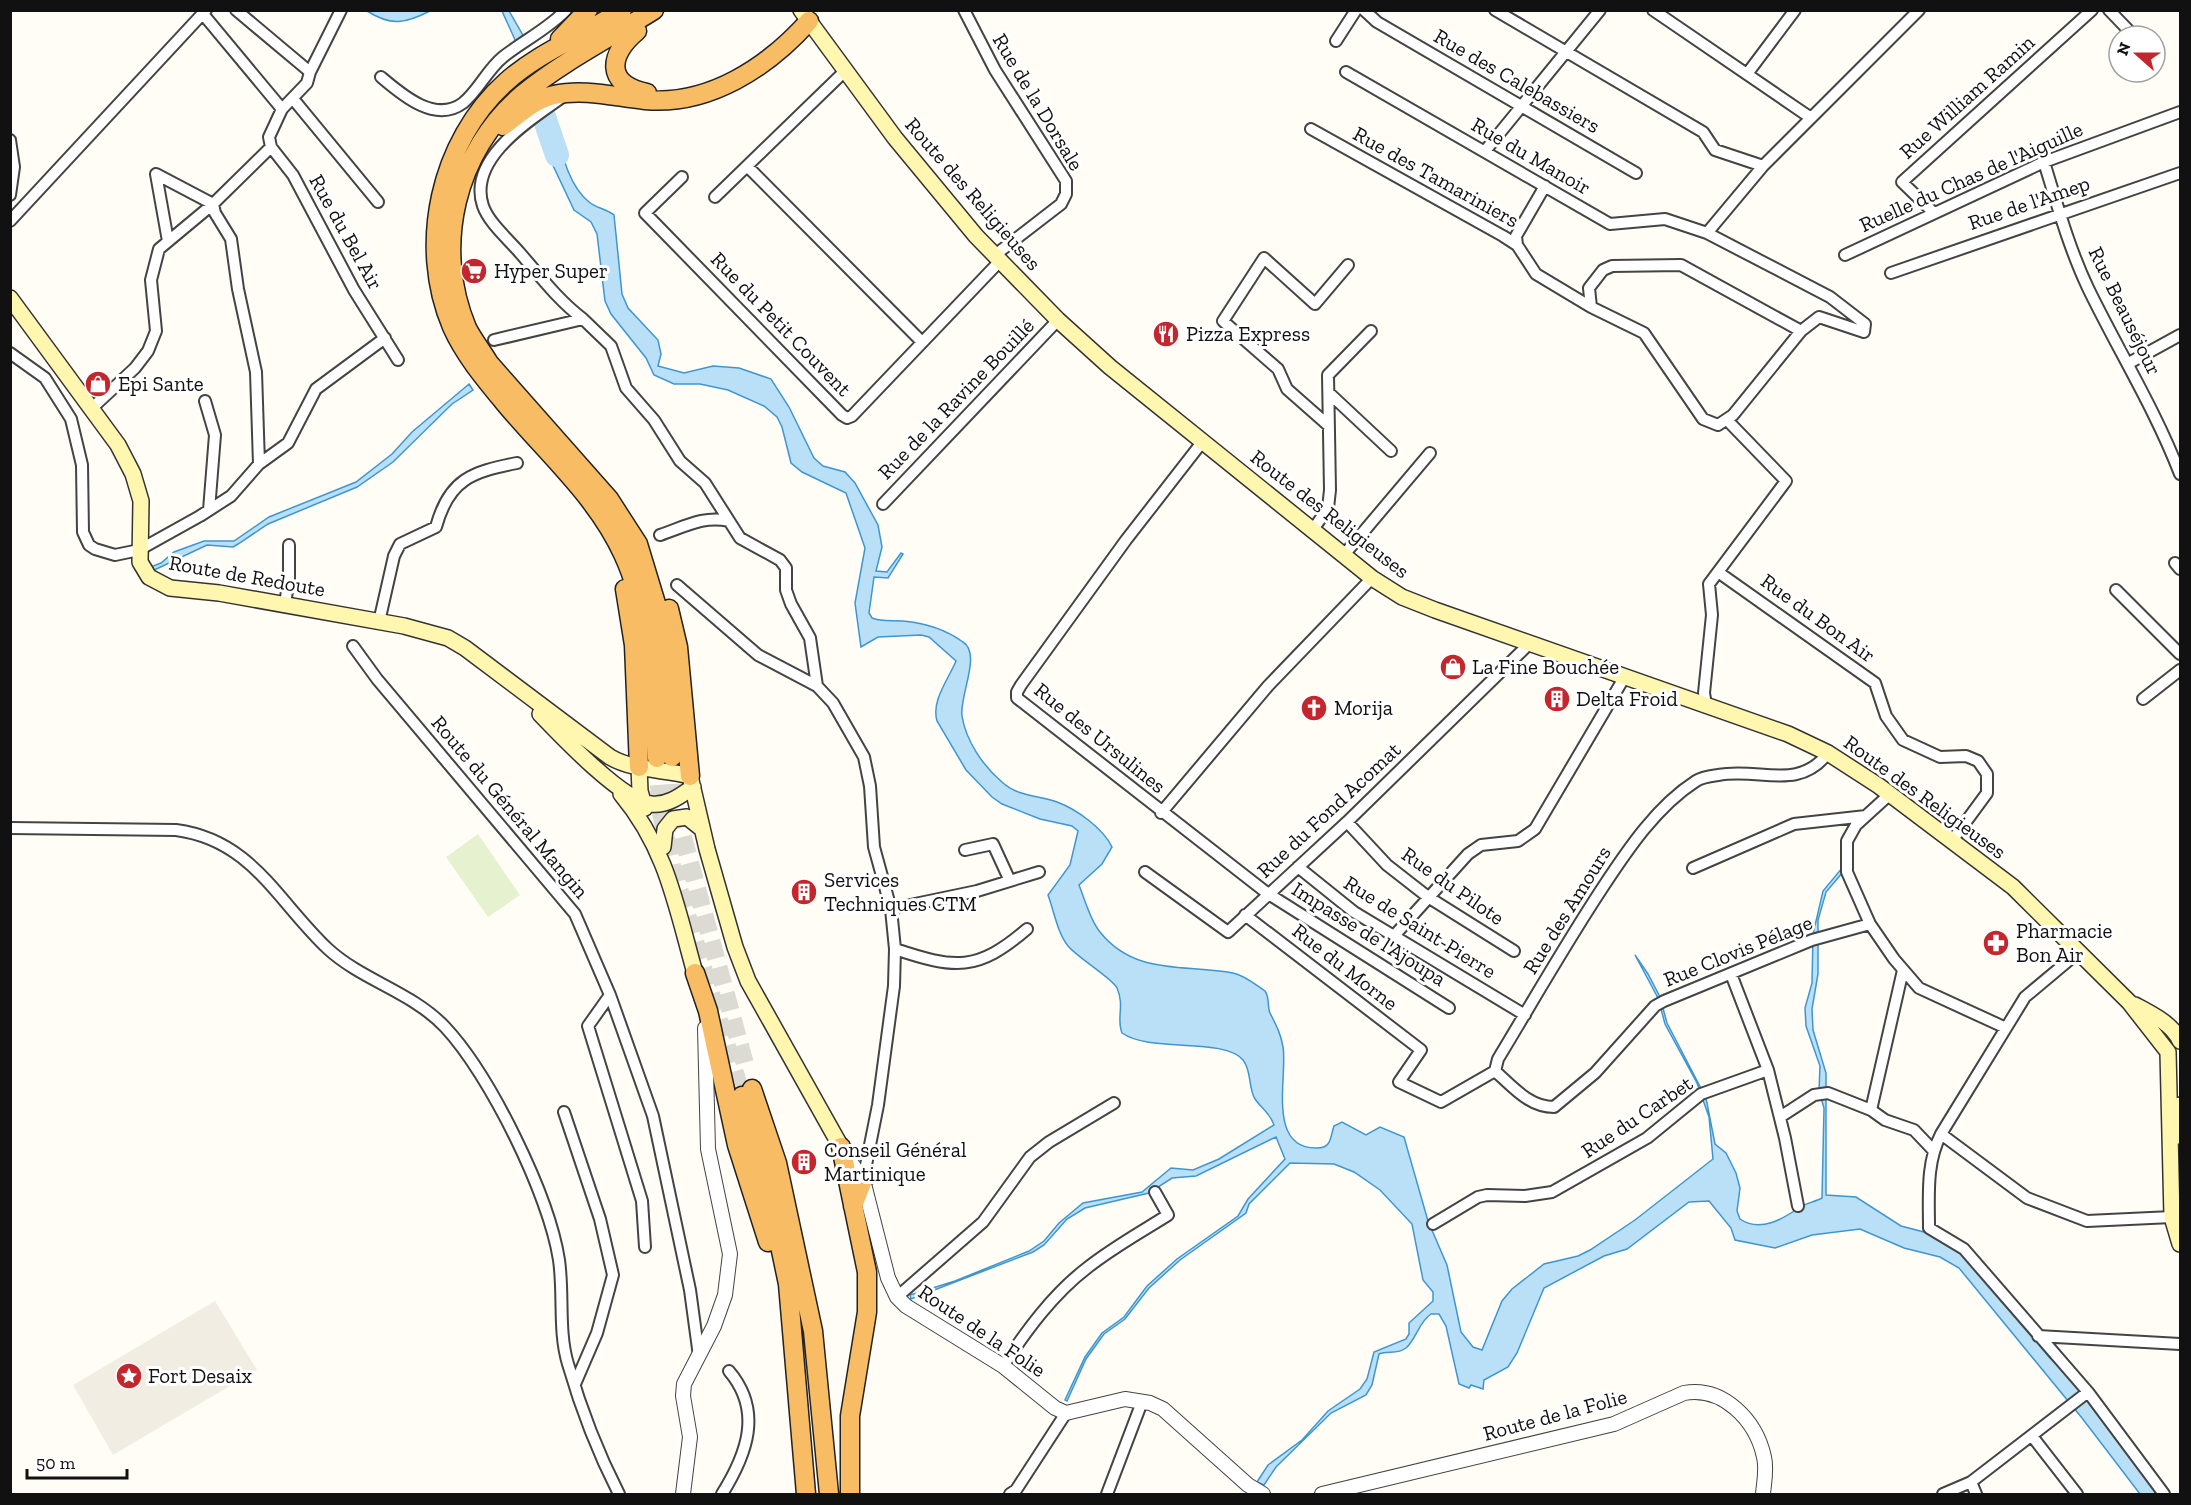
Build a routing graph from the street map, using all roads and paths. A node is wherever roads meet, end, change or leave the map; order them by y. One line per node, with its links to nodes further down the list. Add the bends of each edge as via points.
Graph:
1 (236, 10): 24 (street)
2 (341, 10): 24 (street)
3 (566, 10): 28 (street, via 502,58 464,102 454,108 444,110 406,99)
4 (588, 10): 25 (highway, via 572,29)
5 (622, 10): 25 (highway)
6 (654, 10): 39 (highway, via 522,95)
7 (663, 10): 29 (highway, via 615,56)
8 (964, 10): 60 (street, Rue de la Dorsale, via 995,70 1066,181 1061,204)
9 (1356, 10): 21 (street)
10 (1364, 10): 33 (street, Rue des Calebassiers, via 1377,22)
11 (1495, 10): 22 (street)
12 (1600, 10): 22 (street)
13 (1653, 10): 27 (street)
14 (1794, 10): 27 (street)
15 (1919, 10): 36 (street)
16 (2092, 10): 53 (street, Rue William Ramin, via 1902,182)
17 (2109, 10): 20 (street)
18 (205, 12): 34 (street); 55 (street)
19 (805, 16): 23 (main road, Route des Religieuses); 31 (highway, via 788,42 737,80 713,91)
20 (2122, 24)
21 (1336, 41)
22 (1567, 52): 33 (street); 44 (street, via 1703,132 1715,150)
23 (846, 70): 43 (street); 60 (main road, Route des Religieuses, via 895,138)
24 (310, 72): 32 (street)
25 (518, 72): 87 (highway, via 470,126 446,175 436,226 438,277 452,327 470,358)
26 (1346, 72): 41 (street, Rue du Manoir)
27 (1747, 74): 36 (street)
28 (381, 77)
29 (620, 80): 30 (highway); 31 (highway, via 630,88)
30 (574, 94): 31 (highway); 39 (highway, via 543,99); 65 (street, via 510,136 495,153 484,174 482,200 499,229 562,303)
31 (678, 99)
32 (294, 100): 34 (street); 51 (street)
33 (1522, 106): 41 (street); 45 (street, Rue des Calebassiers)
34 (282, 109): 40 (street, via 269,137)
35 (2181, 112): 42 (street, Ruelle du Chas de l'Aiguille)
36 (1811, 118): 44 (street)
37 (1311, 129): 58 (street, Rue des Tamariniers)
38 (10, 140): 49 (street, via 14,167)
39 (482, 141): 93 (highway, via 461,183 452,226 452,266 468,328 489,363 609,499)
40 (271, 147): 52 (street); 70 (street, Rue du Bel Air, via 293,175 354,290)
41 (1485, 151): 48 (street, Rue du Manoir)
42 (2044, 162): 53 (street, Ruelle du Chas de l'Aiguille); 54 (street, Rue Beauséjour)
43 (747, 166): 50 (street); 72 (street)
44 (1763, 166): 56 (street)
45 (1636, 173)
46 (2181, 173): 54 (street, Rue de l'Amep)
47 (682, 177): 72 (street, Rue du Petit Couvent, via 645,213 842,415 852,416)
48 (1545, 186): 56 (street, Rue du Manoir, via 1610,224 1665,219); 58 (street, via 1516,236)
49 (10, 195)
50 (715, 197)
51 (378, 202)
52 (213, 204): 57 (street); 57 (street, via 156,174); 84 (street, via 231,239 256,372)
53 (1934, 213): 59 (street, Ruelle du Chas de l'Aiguille)
54 (2059, 213): 62 (street, Rue de l'Amep); 75 (street, Rue Beauséjour, via 2087,287)
55 (10, 221)
56 (1707, 233): 68 (street, Rue du Manoir, via 1830,297 1865,324 1864,332 1856,331 1819,317)
57 (168, 241): 78 (street, via 159,249 151,280 156,331 148,351)
58 (1516, 245): 64 (street, Rue des Tamariniers, via 1536,274)
59 (1845, 255)
60 (997, 258): 66 (main road, Route des Religieuses); 72 (street, Rue du Petit Couvent)
61 (1348, 265): 80 (street, via 1315,303 1264,258 1223,321 1278,369 1287,389)
62 (1891, 273)
63 (10, 298): 78 (main road, Route de Redoute)
64 (1592, 307): 68 (street, via 1589,288 1603,270 1612,266 1681,265); 79 (street, Rue des Tamariniers, via 1644,333 1709,424)
65 (583, 319): 71 (street); 90 (street, via 611,346 626,388 654,420 680,461 705,483)
66 (1058, 320): 81 (main road, Route des Religieuses); 88 (street, Rue de la Ravine Bouillé)
67 (1371, 331): 76 (street, via 1328,375)
68 (1801, 331): 79 (street)
69 (2181, 334): 75 (street)
70 (385, 338): 74 (street, Rue du Bel Air); 84 (street, via 316,389 288,443)
71 (494, 340)
72 (921, 341)
73 (10, 353): 95 (street, via 45,378 71,419 82,465 86,540 108,555)
74 (399, 360)
75 (2129, 363): 86 (street, Rue Beauséjour)
76 (1329, 393): 80 (street); 82 (street)
77 (205, 401): 89 (street, via 215,435)
78 (91, 409): 95 (main road, Route de Redoute, via 118,445 133,474 141,501)
79 (1728, 421): 97 (street, via 1786,480)
80 (1329, 426): 91 (street, via 1328,508)
81 (1203, 441): 91 (main road, Route des Religieuses); 118 (street, Rue des Ursulines, via 1017,692 1017,698)
82 (1391, 451)
83 (1430, 453): 96 (street)
84 (259, 464): 89 (street, via 231,496)
85 (517, 464): 102 (street, via 486,470 458,483 449,494 436,527 400,543)
86 (2181, 474)
87 (593, 504): 93 (highway, via 623,552 638,592 664,757 668,694 658,610); 113 (highway, via 625,584 634,645)
88 (883, 504)
89 (209, 510): 95 (street)
90 (729, 521): 92 (street, via 703,519); 109 (street, via 740,538 780,560 786,568 786,590 810,638)
91 (1312, 531): 96 (main road, Route des Religieuses)
92 (660, 535)
93 (638, 544): 115 (highway, via 656,574 678,647)
94 (289, 545): 101 (street)
95 (139, 550): 101 (main road, Route de Redoute, via 140,562 149,577 170,588)
96 (1343, 556): 98 (main road, Route des Religieuses)
97 (1718, 572): 111 (street, via 1709,584 1712,615); 123 (street, Rue du Bon Air, via 1875,683 1886,716 1903,740 1940,758 1966,756 1978,761 1987,774 1987,793)
98 (1372, 578): 103 (main road, Route des Religieuses, via 1402,597); 118 (street, via 1268,686)
99 (677, 585): 109 (street, via 758,655)
100 (2116, 590): 105 (street)
101 (285, 604): 102 (main road, Route de Redoute)
102 (379, 622): 107 (main road, Route de Redoute, via 448,638)
103 (1529, 644): 108 (main road, Route des Religieuses); 120 (street, Rue du Fond Acomat)
104 (353, 646): 145 (street, Route du Général Mangin, via 575,914)
105 (2181, 654)
106 (2181, 670): 110 (street)
107 (502, 676): 113 (main road, via 604,753); 114 (main road)
108 (1624, 678): 111 (main road, Route des Religieuses); 133 (street, via 1535,829 1518,841 1481,845)
109 (817, 686): 134 (street, via 833,703 864,757 874,847)
110 (2143, 699)
111 (1706, 705): 112 (main road, Route des Religieuses, via 1788,734)
112 (1828, 753): 116 (main road, Route des Religieuses); 148 (street, Rue des Amours, via 1817,766 1788,777 1733,772 1699,779 1678,794 1630,847 1570,936)
113 (639, 767): 115 (main road); 117 (main road)
114 (610, 780): 117 (main road); 131 (main road, via 646,825)
115 (692, 782): 117 (main road, via 667,803); 122 (main road, Route de la Folie)
116 (1890, 794): 119 (street); 123 (main road, Route des Religieuses)
117 (643, 802): 124 (main road)
118 (1161, 813): 132 (street, Rue des Ursulines)
119 (1866, 816): 127 (street, via 1794,824); 136 (street, via 1847,841 1847,872)
120 (1347, 822): 126 (street, Rue du Fond Acomat); 133 (street, Rue du Pilote, via 1387,865)
121 (10, 828): 178 (street, via 176,830 198,832 221,841 241,855 328,949 443,1025 473,1061 520,1148 545,1206 559,1260 564,1345)
122 (702, 829): 124 (main road, via 687,817 673,819 666,825); 160 (main road, Route de la Folie, via 748,981)
123 (1951, 842): 141 (main road, Route des Religieuses, via 2013,886)
124 (663, 847): 131 (main road)
125 (965, 850): 130 (street, via 993,844)
126 (1298, 867): 132 (street, Rue du Fond Acomat); 138 (street, Rue de Saint-Pierre, via 1354,912)
127 (1694, 867)
128 (1039, 872): 130 (street)
129 (1145, 872): 135 (street, Rue du Fond Acomat, via 1228,932)
130 (1010, 881): 134 (street)
131 (670, 884): 143 (main road)
132 (1267, 893): 135 (street, Rue du Fond Acomat); 147 (street, Impasse de l'Ajoupa)
133 (1428, 897): 138 (street); 140 (street, Rue du Pilote)
134 (891, 909): 139 (street)
135 (1245, 915): 153 (street, Rue du Morne, via 1421,1050 1399,1082 1441,1102)
136 (1870, 924): 142 (street); 144 (street, Rue Clovis Pélage, via 1812,940)
137 (1027, 929): 139 (street, via 1002,950 969,963 938,963)
138 (1394, 937): 148 (street, Rue de Saint-Pierre)
139 (895, 949): 163 (street, via 893,998)
140 (1514, 951)
141 (2080, 951): 146 (main road, Route des Religieuses); 149 (street, via 2025,997)
142 (1903, 970): 149 (street, via 1919,988); 156 (street)
143 (694, 973): 174 (highway, via 708,1011 734,1135 766,1233); 175 (street, via 705,1024 710,1157 730,1262 725,1295)
144 (1731, 974): 152 (street); 153 (street, Rue Clovis Pélage, via 1655,1006 1595,1073 1554,1107 1527,1100)
145 (610, 996): 170 (street, via 588,1026 642,1201); 175 (street, Route du Général Mangin, via 653,1116 690,1290)
146 (2130, 1002): 150 (main road, Route des Religieuses, via 2178,1034); 151 (main road, Route des Religieuses)
147 (1449, 1008)
148 (1524, 1015): 153 (street, Rue des Amours)
149 (2006, 1028): 159 (street)
150 (2181, 1041)
151 (2174, 1052): 162 (main road, Route des Religieuses, via 2169,1143)
152 (1768, 1070): 158 (street); 168 (street, Rue du Carbet, via 1701,1094 1647,1138 1551,1192 1487,1195)
153 (1495, 1071)
154 (1114, 1103): 171 (street, via 1030,1157 983,1222)
155 (2181, 1105): 162 (main road, Route des Religieuses)
156 (1871, 1110): 158 (street, via 1826,1093 1814,1095); 161 (street, via 1885,1120 1914,1130)
157 (564, 1112): 178 (street, via 600,1219 613,1275 597,1333)
158 (1780, 1117): 166 (street)
159 (1941, 1134): 161 (street); 167 (street, via 2027,1198 2087,1221)
160 (841, 1148): 163 (street, Route de la Folie); 165 (highway)
161 (1933, 1150): 172 (street, via 1929,1228 1964,1249)
162 (2172, 1162): 167 (main road, Route des Religieuses)
163 (864, 1180): 165 (highway); 171 (street, Route de la Folie, via 888,1278)
164 (1155, 1192): 176 (street, via 1168,1215 1086,1268 1041,1315)
165 (853, 1206): 189 (highway, via 867,1272 867,1312 850,1416)
166 (1798, 1206)
167 (2172, 1217): 169 (main road, Route des Religieuses)
168 (1433, 1224)
169 (2181, 1244)
170 (645, 1248)
171 (897, 1296): 176 (street, Route de la Folie, via 918,1316)
172 (2038, 1336): 173 (street); 179 (street)
173 (2181, 1344)
174 (794, 1348): 187 (highway); 188 (highway, via 788,1284 747,1092 777,1163 813,1331)
175 (699, 1356): 185 (street, via 682,1396 690,1437)
176 (1003, 1366): 181 (street, Route de la Folie)
177 (729, 1371): 186 (street, via 739,1383 751,1419 743,1453)
178 (575, 1384): 184 (street)
179 (2088, 1392): 182 (street); 198 (street)
180 (1142, 1401): 181 (street, via 1125,1399); 191 (street); 192 (street, via 1163,1409)
181 (1066, 1413): 190 (street)
182 (2032, 1436): 183 (street); 197 (street)
183 (1971, 1482): 195 (street); 196 (street)
184 (619, 1494)
185 (684, 1494)
186 (722, 1494)
187 (806, 1494)
188 (829, 1494)
189 (850, 1494)
190 (1010, 1494)
191 (1107, 1494)
192 (1263, 1494)
193 (1322, 1494): 194 (street, Route de la Folie, via 1614,1424 1696,1391 1728,1402 1749,1423 1764,1457)
194 (1763, 1494)
195 (1943, 1494)
196 (1976, 1494)
197 (2077, 1494)
198 (2164, 1494)

